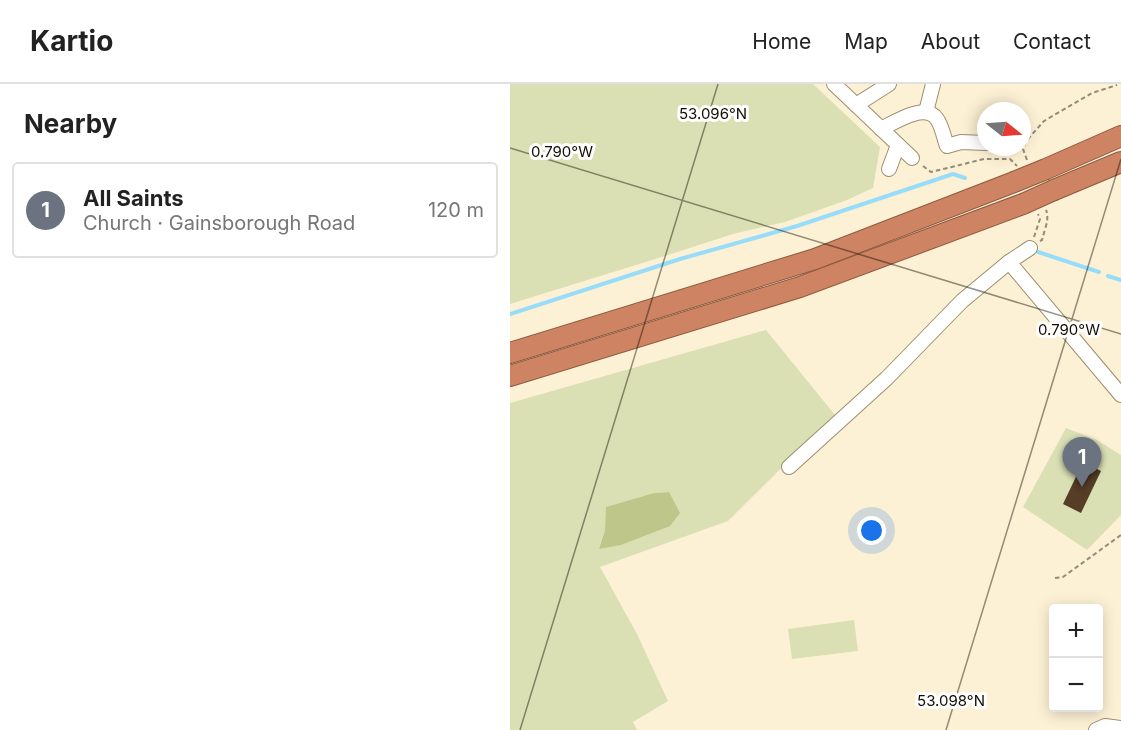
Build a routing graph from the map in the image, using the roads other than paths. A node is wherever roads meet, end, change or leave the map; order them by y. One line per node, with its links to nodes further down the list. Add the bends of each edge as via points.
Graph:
1 (834, 84): 4 (street)
2 (890, 84): 4 (street)
3 (933, 84): 5 (street)
4 (856, 105): 6 (street)
5 (926, 112): 6 (street); 8 (street, via 938,120 947,146)
6 (881, 129): 9 (street)
7 (1121, 136): 15 (highway, bridge, via 815,259)
8 (977, 143)
9 (898, 145): 10 (street); 12 (street)
10 (912, 158)
11 (1121, 162): 16 (highway, bridge, via 1023,204 800,287)
12 (890, 169)
13 (1030, 248): 14 (street)
14 (1009, 262): 17 (street); 18 (street, via 962,301 887,378)
15 (516, 350)
16 (510, 376)
17 (1121, 395)
18 (789, 467)
19 (1121, 728): 20 (street, via 1105,726)
20 (1096, 730)

